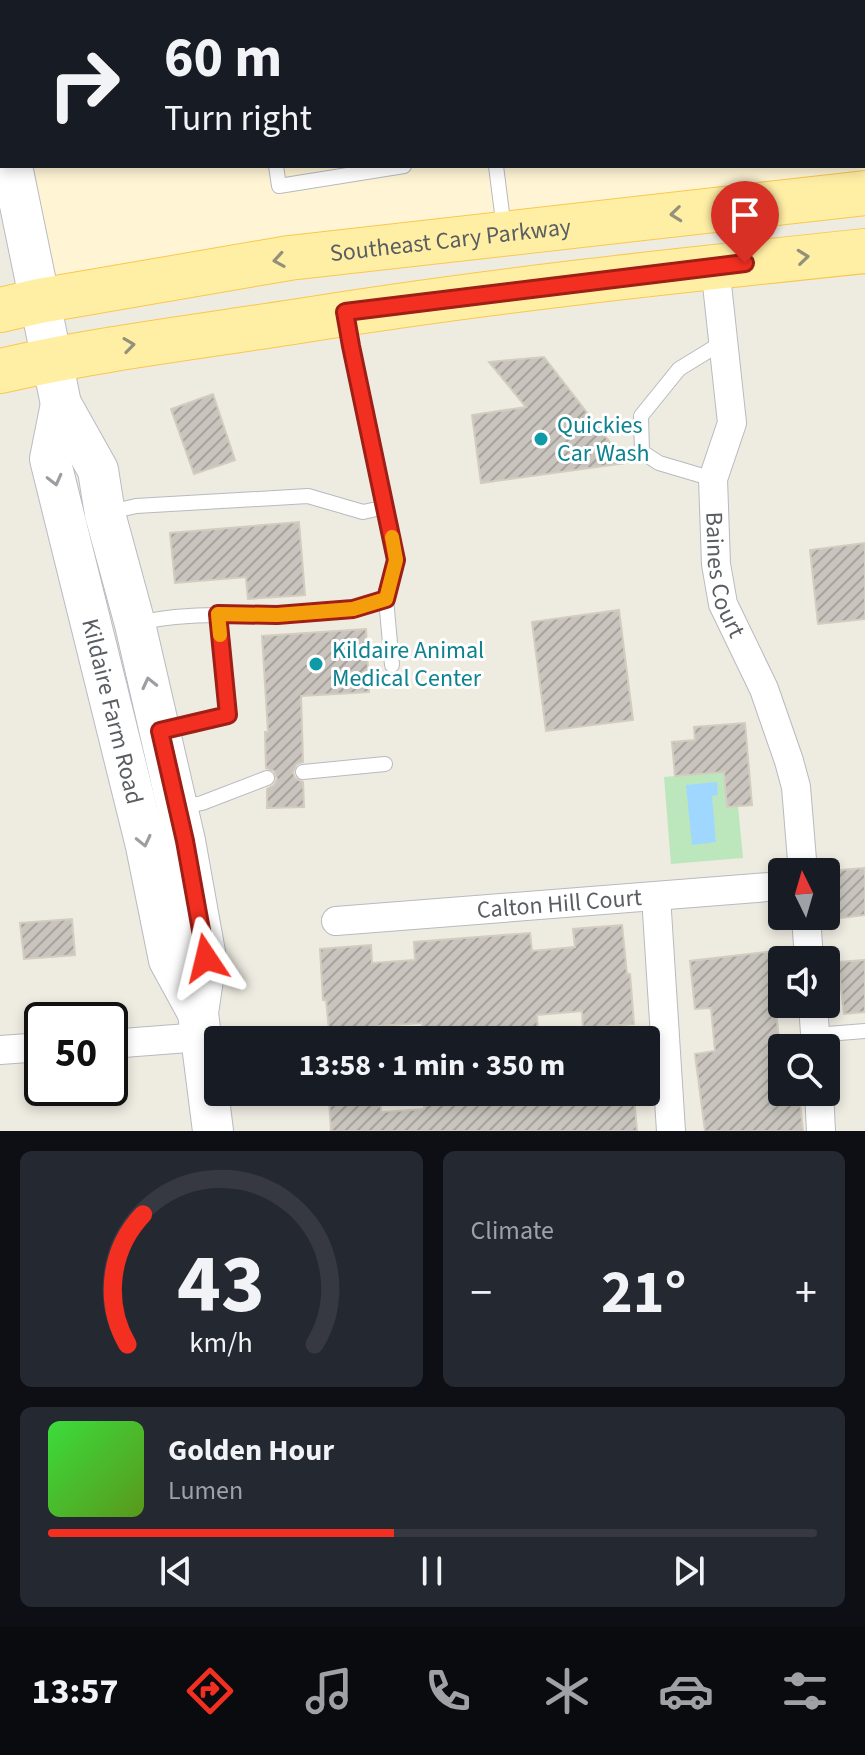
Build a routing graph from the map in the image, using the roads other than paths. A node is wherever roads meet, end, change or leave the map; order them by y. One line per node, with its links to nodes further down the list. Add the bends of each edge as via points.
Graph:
1 (12, 168): 9 (main road, Kildaire Farm Road)
2 (276, 168): 3 (lane, via 279,186)
3 (392, 168)
4 (496, 168): 6 (lane)
5 (865, 193): 6 (main road, Southeast Cary Parkway, one-way to 6)
6 (505, 234): 9 (main road, Southeast Cary Parkway, one-way to 9, via 289,258)
7 (865, 251): 8 (main road, one-way to 7)
8 (715, 266): 10 (main road); 11 (street, Baines Court)
9 (19, 305): 12 (main road, Kildaire Farm Road)
10 (345, 312): 12 (main road, one-way to 10); 16 (lane)
11 (723, 342): 15 (street, Baines Court, via 732,423); 15 (lane, via 679,369 641,416 642,452 659,463)
12 (52, 359): 13 (main road); 14 (main road, Kildaire Farm Road)
13 (0, 371)
14 (61, 404): 17 (main road, Kildaire Farm Road, via 98,470); 31 (main road, Kildaire Farm Road, one-way to 31, via 50,459 169,960)
15 (713, 479): 27 (street, Baines Court, via 723,604 764,689 789,761)
16 (386, 507): 17 (lane, via 363,512 308,496 136,506); 18 (lane, via 396,560)
17 (105, 514): 20 (main road, Kildaire Farm Road)
18 (386, 599): 19 (lane, via 353,609); 21 (lane)
19 (218, 614): 20 (lane); 22 (lane, via 228,715)
20 (135, 624): 22 (main road, Kildaire Farm Road, one-way to 20)
21 (392, 665)
22 (160, 731): 26 (main road, Kildaire Farm Road)
23 (385, 764): 24 (lane)
24 (303, 772)
25 (267, 778): 26 (lane)
26 (177, 808): 31 (main road, Kildaire Farm Road, via 206,958)
27 (802, 858)
28 (768, 887): 29 (street, Calton Hill Court)
29 (656, 896): 30 (street, Calton Hill Court); 32 (street)
30 (336, 921)
31 (199, 1025): 35 (street); 40 (main road, Kildaire Farm Road)
32 (656, 1026)
33 (865, 1031): 34 (lane)
34 (840, 1036)
35 (128, 1040)
36 (24, 1048): 37 (street)
37 (0, 1050)
38 (660, 1067): 41 (street)
39 (820, 1106): 42 (street)
40 (213, 1131)
41 (671, 1131)
42 (821, 1131)

